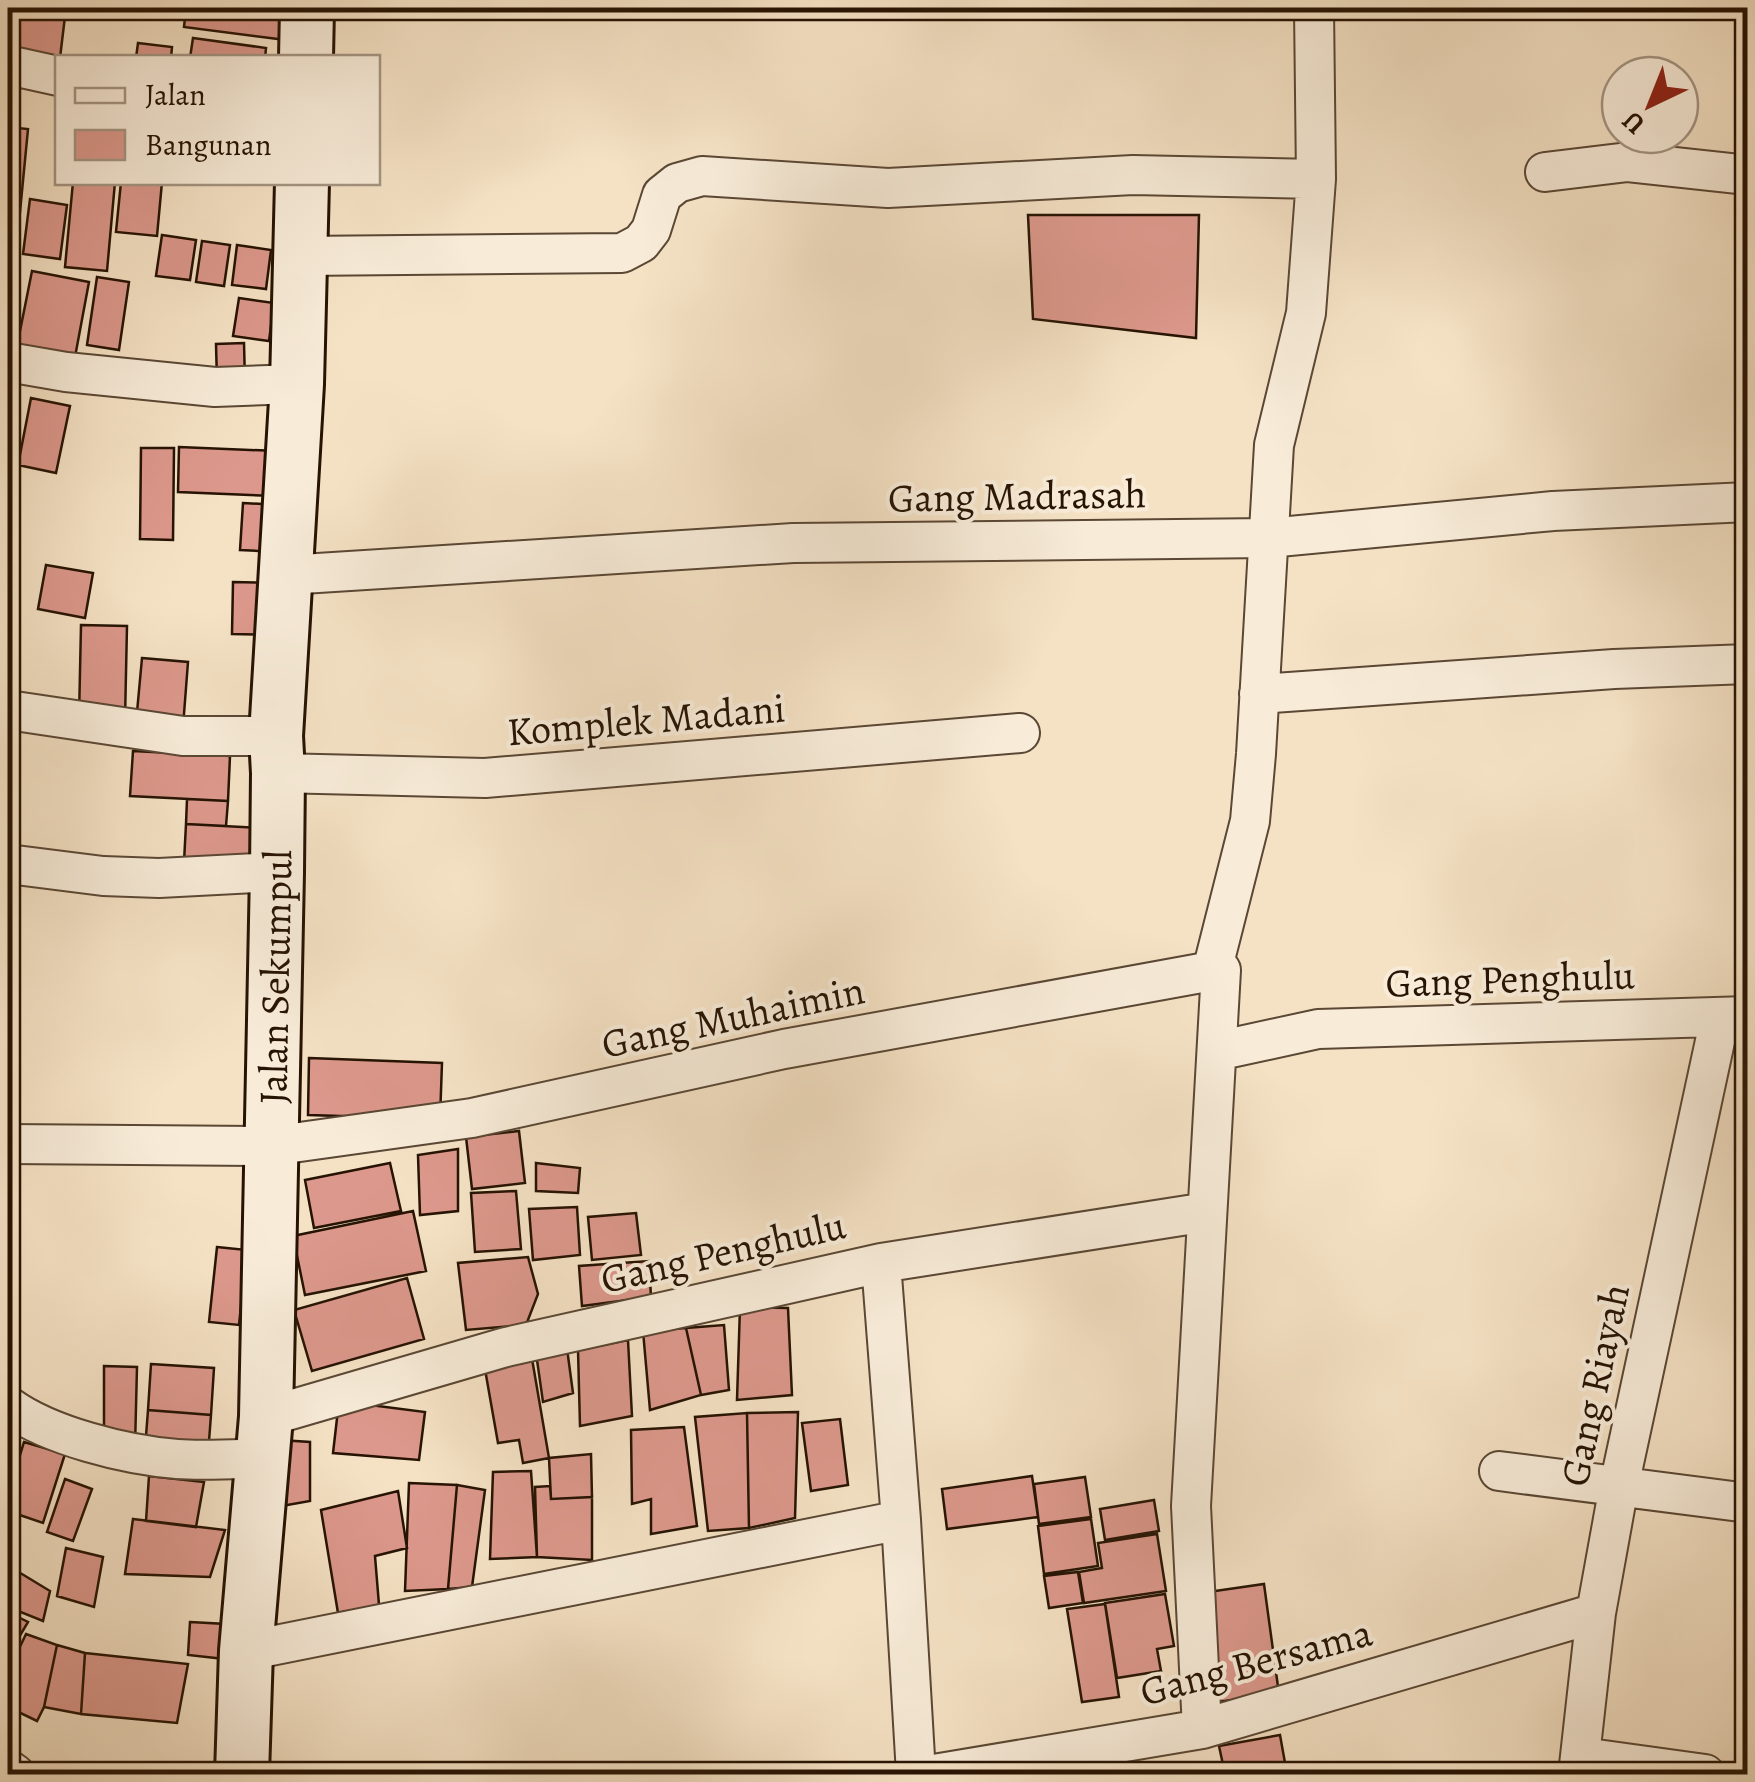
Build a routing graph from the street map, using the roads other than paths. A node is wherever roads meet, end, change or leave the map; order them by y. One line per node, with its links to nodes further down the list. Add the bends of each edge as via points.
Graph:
1 (307, 8): 3 (main road)
2 (1314, 8): 8 (street)
3 (306, 55)
4 (8, 65): 5 (street)
5 (55, 75)
6 (1545, 172): 7 (street, via 1628,162)
7 (1748, 175)
8 (1316, 179): 10 (street, via 1133,175 888,188 702,176 662,194 650,230 622,254); 14 (street, via 1306,312 1274,444)
9 (302, 185): 10 (main road, Jalan Sekumpul)
10 (300, 256): 12 (main road, Jalan Sekumpul)
11 (8, 362): 12 (street, via 215,387)
12 (297, 384): 15 (main road, Jalan Sekumpul)
13 (1748, 502): 14 (street, Gang Madrasah, via 1553,511)
14 (1268, 538): 15 (street, Gang Madrasah, via 793,543); 17 (street)
15 (286, 575): 20 (main road, Jalan Sekumpul)
16 (1748, 664): 17 (street)
17 (1259, 694): 23 (street, via 1250,821)
18 (8, 710): 20 (street, Komplek Madani)
19 (1020, 733): 20 (street, Komplek Madani, via 485,778)
20 (277, 754): 22 (main road, Jalan Sekumpul)
21 (8, 864): 22 (street, via 103,876)
22 (277, 872): 27 (main road, Jalan Sekumpul)
23 (1212, 972): 25 (street, via 1221,970); 27 (street, Gang Muhaimin, via 784,1049 472,1118)
24 (1734, 1017): 25 (street, Gang Penghulu, via 1318,1029); 33 (street, Gang Riayah)
25 (1217, 1051): 28 (street)
26 (8, 1144): 27 (street, Gang Muhaimin)
27 (271, 1146): 31 (main road, Jalan Sekumpul)
28 (1208, 1212): 29 (street, Gang Penghulu); 38 (street, via 1190,1506)
29 (881, 1263): 31 (street, Gang Penghulu, via 506,1347); 35 (street)
30 (8, 1406): 31 (street, Gang Penghulu, via 70,1437 176,1459)
31 (264, 1437): 37 (main road, Jalan Sekumpul)
32 (1499, 1471): 33 (street)
33 (1618, 1486): 34 (street); 36 (street, Gang Riayah)
34 (1748, 1502)
35 (902, 1520): 37 (street); 43 (street)
36 (1596, 1613): 38 (street, Gang Bersama); 39 (street, Gang Riayah)
37 (246, 1652): 42 (main road, Jalan Sekumpul)
38 (1202, 1729): 44 (street, Gang Bersama)
39 (1580, 1766): 45 (street)
40 (8, 1769): 41 (street)
41 (14, 1774)
42 (242, 1774)
43 (916, 1774)
44 (934, 1774)
45 (1705, 1774)

